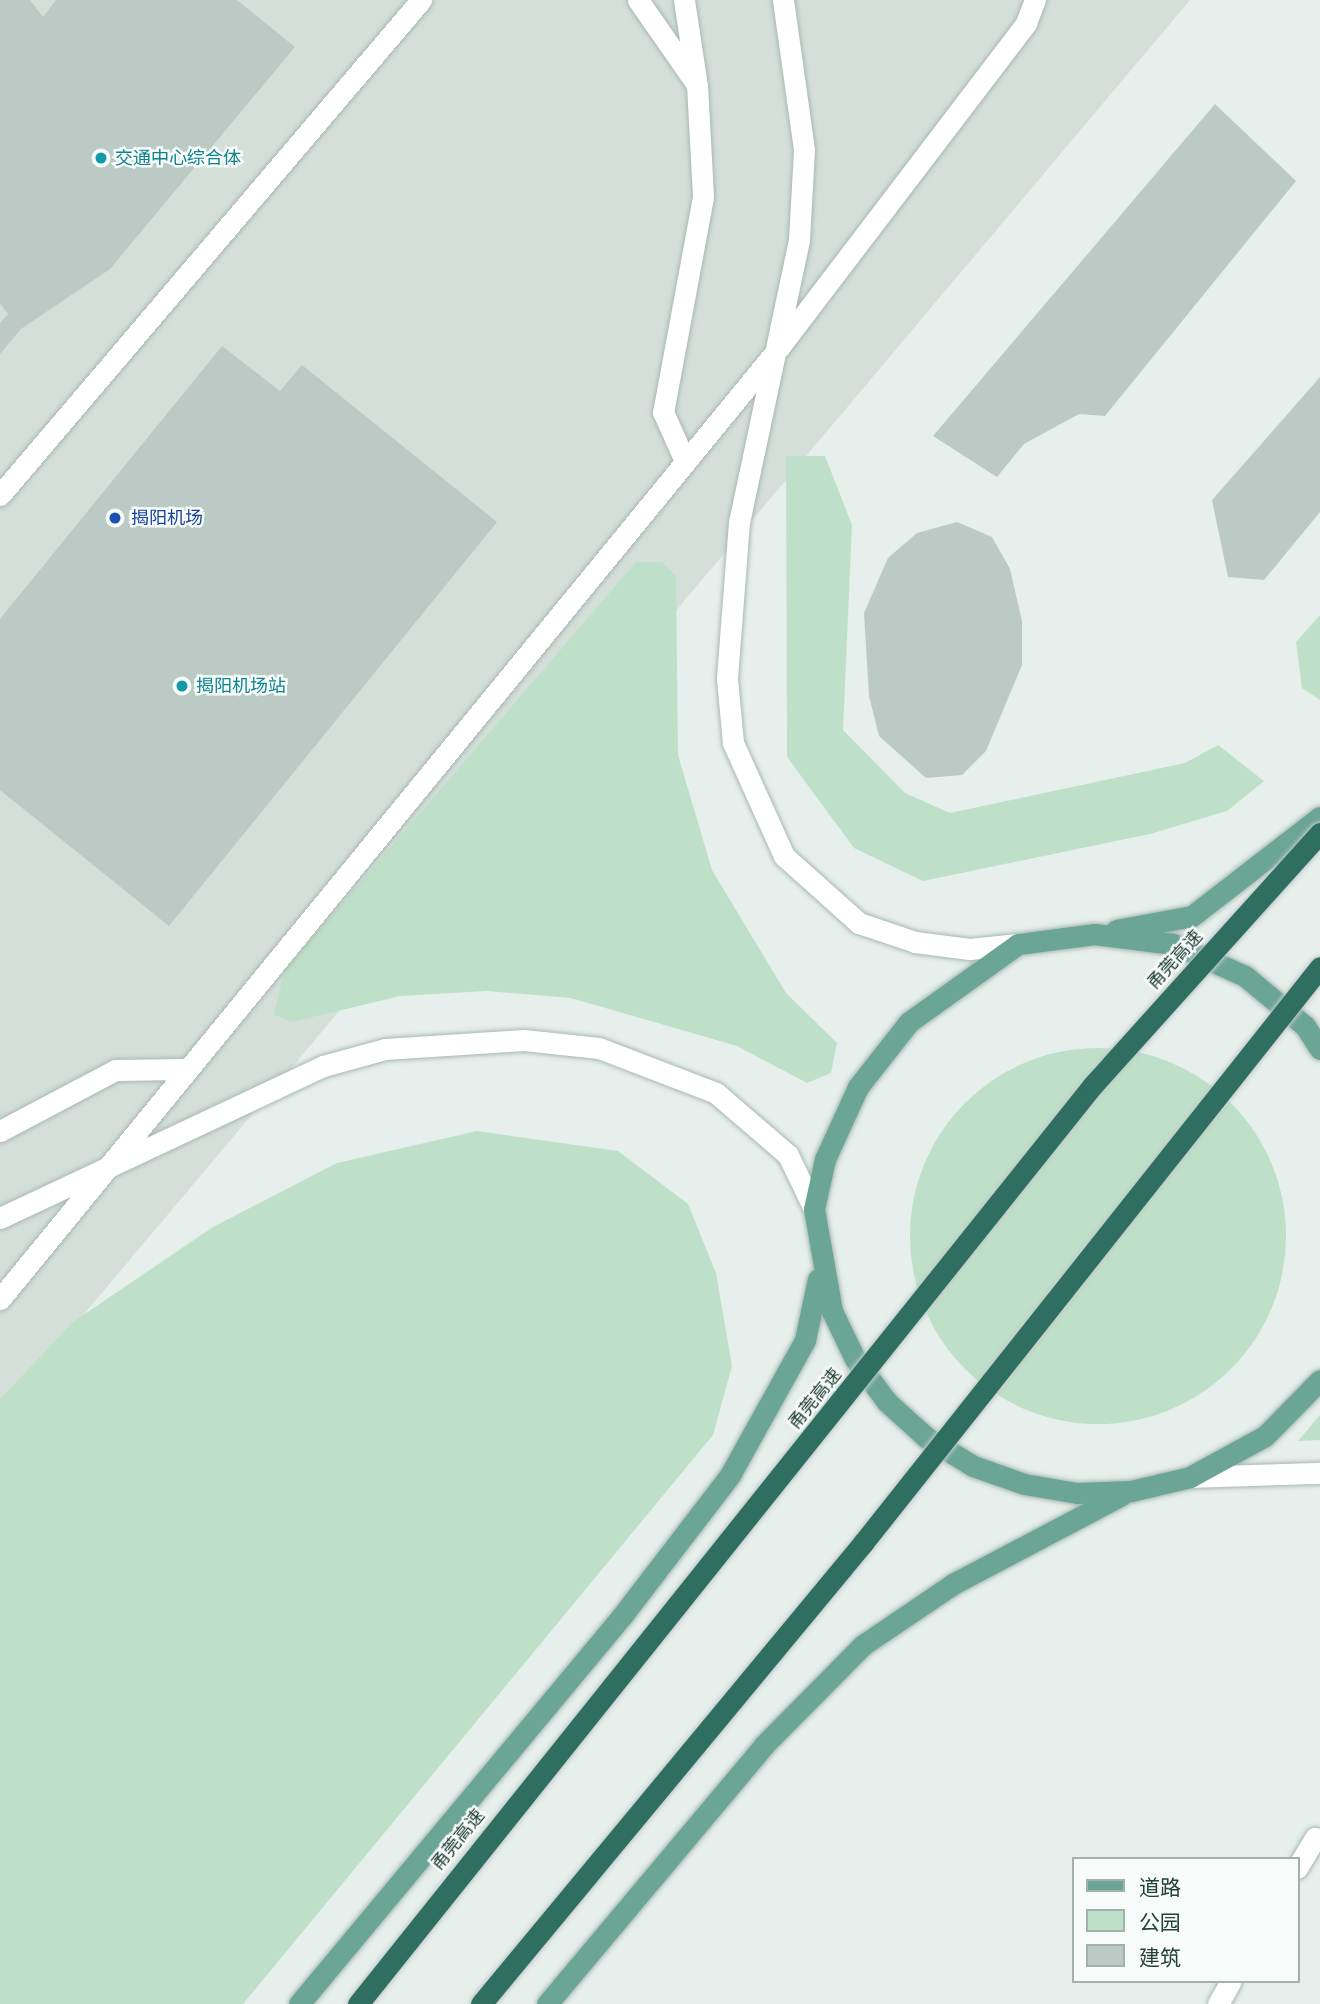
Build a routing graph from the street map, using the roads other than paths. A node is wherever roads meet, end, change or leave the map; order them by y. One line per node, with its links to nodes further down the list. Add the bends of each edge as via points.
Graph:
1 (421, 0): 9 (street)
2 (638, 0): 6 (street)
3 (684, 0): 6 (street)
4 (783, 0): 7 (street, via 804,150 799,240)
5 (1035, 0): 7 (street, via 1026,23)
6 (697, 85): 8 (street, via 703,197 663,412)
7 (781, 345): 8 (street); 13 (street, via 742,509 730,598 733,743 753,796 784,856 859,923 915,942 970,949)
8 (685, 461): 16 (street)
9 (0, 495)
10 (1320, 817): 12 (main road, via 1192,916)
11 (1320, 833): 31 (highway, 甬莞高速, bridge, via 1093,1085)
12 (1096, 934): 13 (main road); 15 (main road, via 1173,944 1245,976 1305,1026)
13 (1018, 944): 19 (main road, via 909,1022 858,1087 825,1159)
14 (1320, 967): 32 (highway, bridge, via 863,1543)
15 (1320, 1049)
16 (183, 1069): 17 (street, via 115,1070); 18 (street)
17 (0, 1131)
18 (92, 1180): 19 (street, via 323,1066 385,1049 524,1040 599,1048 716,1093 788,1155); 20 (street); 22 (street)
19 (814, 1209): 21 (main road)
20 (0, 1218)
21 (818, 1259): 26 (main road, via 855,1359 887,1402 927,1438 973,1466 1024,1484 1077,1493); 30 (main road, via 818,1295 805,1340 730,1475 622,1616)
22 (0, 1300)
23 (1320, 1380): 25 (main road, via 1265,1436)
24 (1320, 1472): 25 (street)
25 (1190, 1477): 26 (main road)
26 (1131, 1491): 33 (main road, via 953,1584 863,1645 764,1745)
27 (1318, 1836): 28 (street)
28 (1299, 1865)
29 (1230, 1983): 34 (street)
30 (299, 2004)
31 (358, 2004)
32 (481, 2004)
33 (547, 2004)
34 (1218, 2004)

